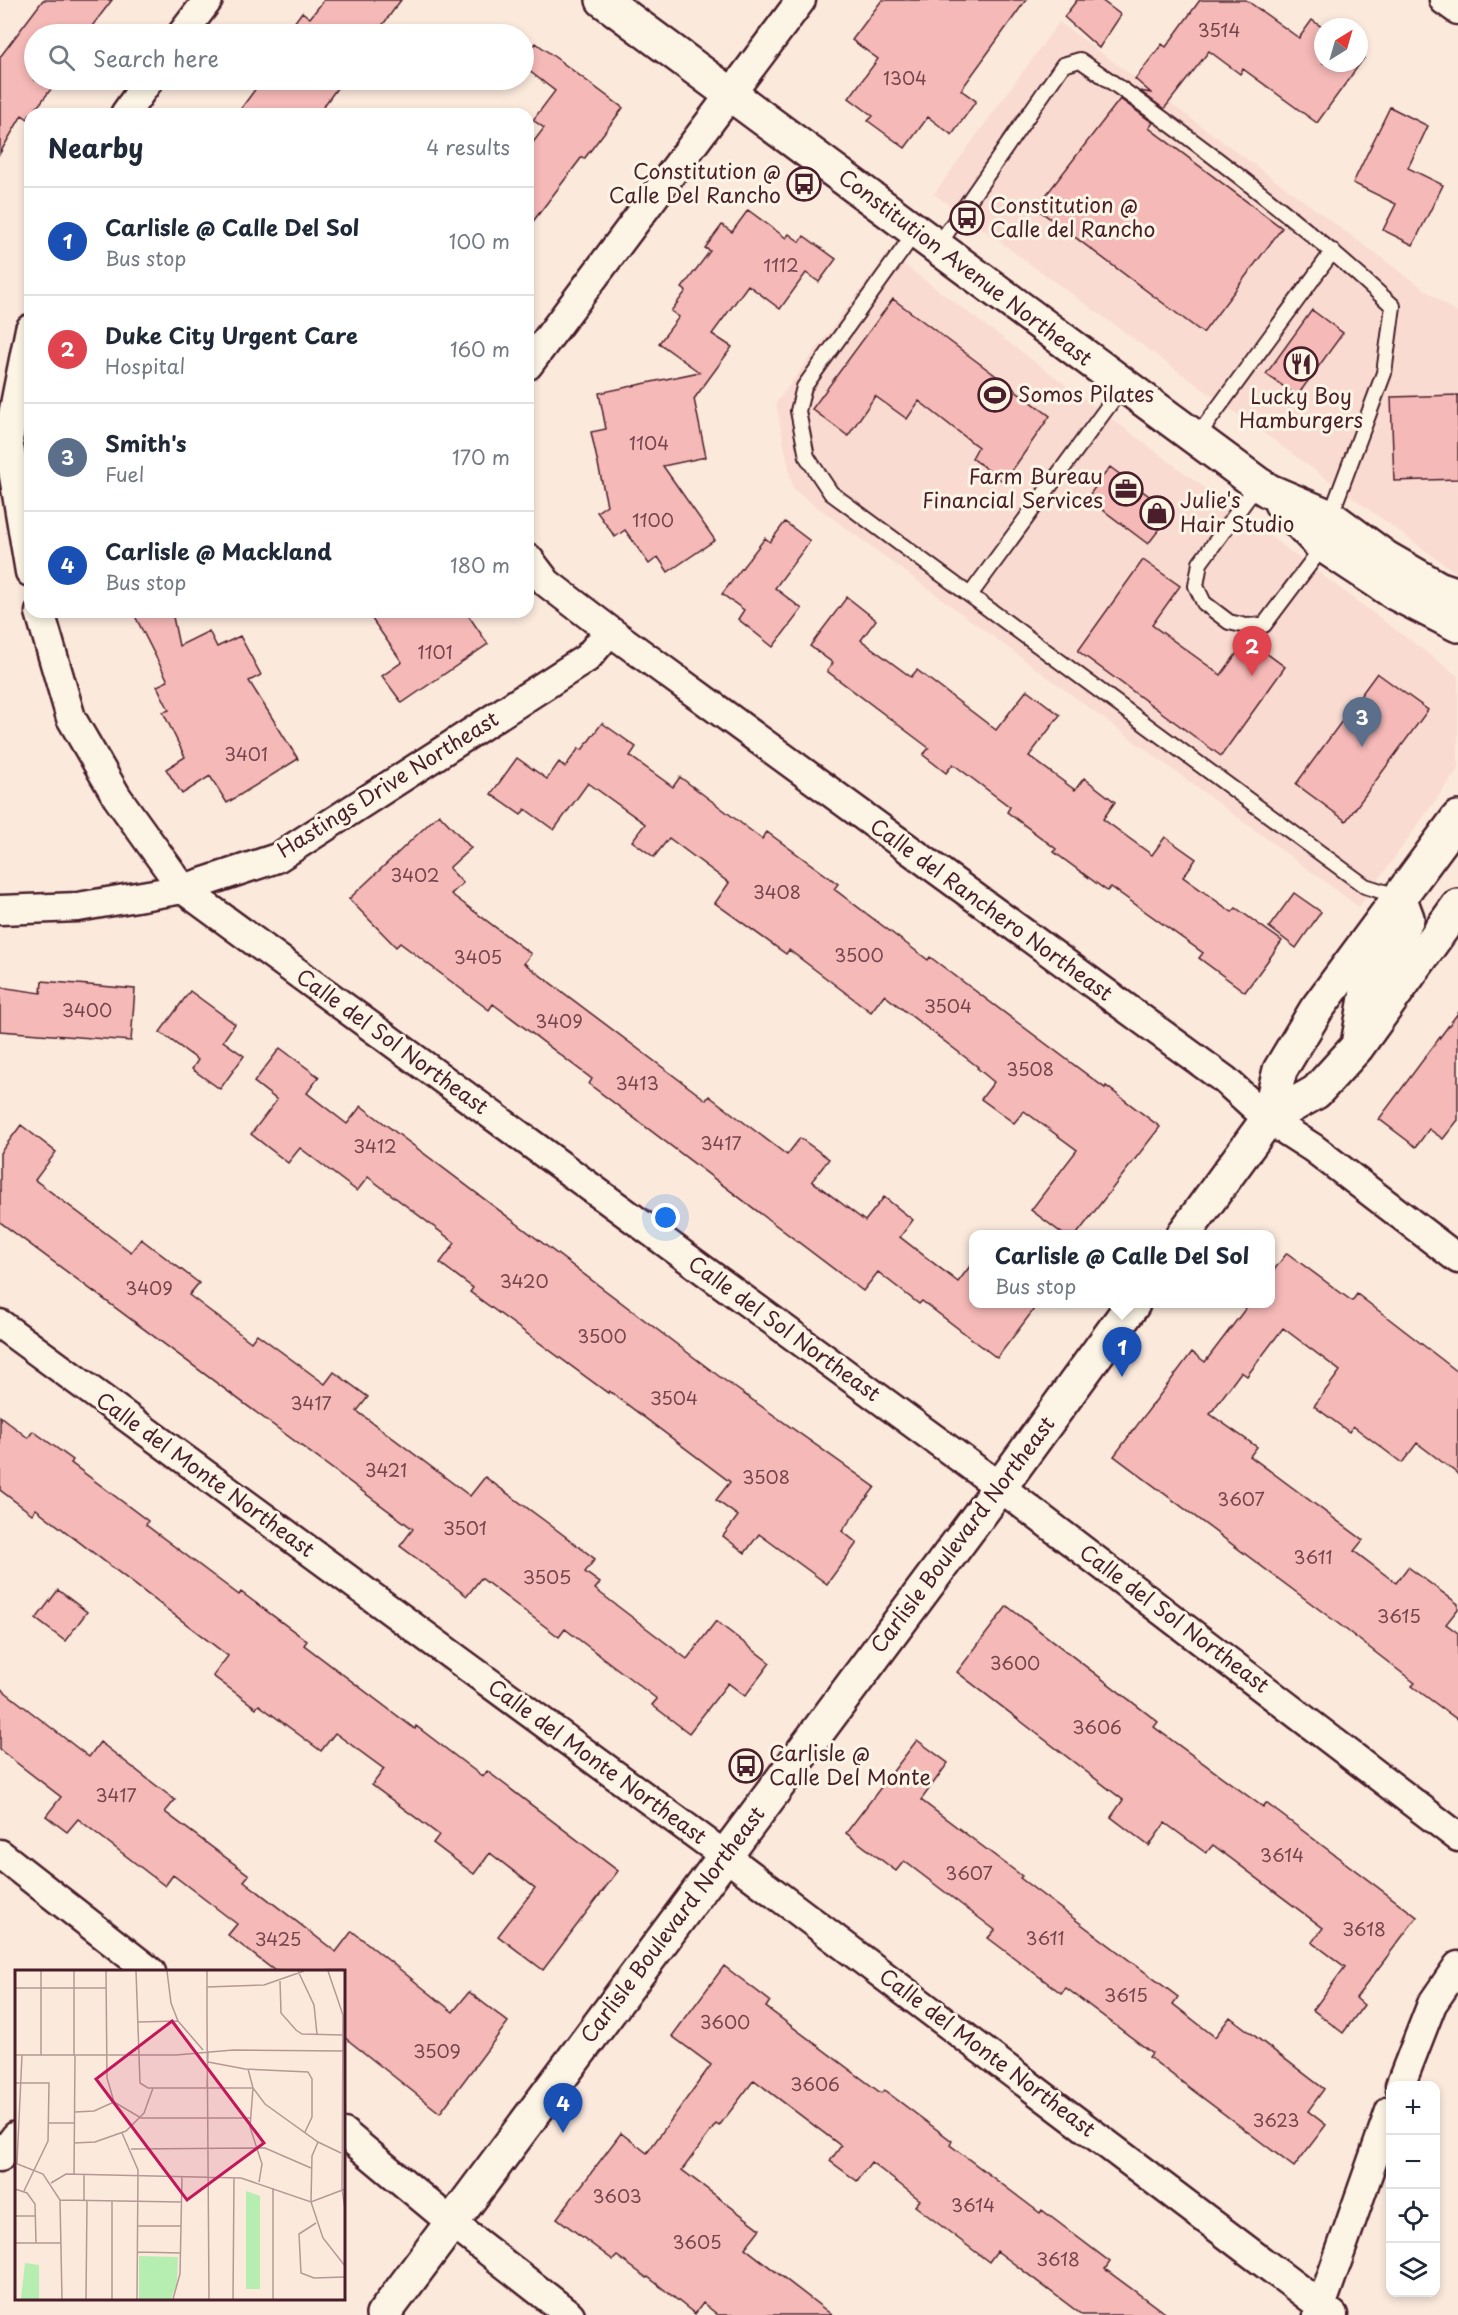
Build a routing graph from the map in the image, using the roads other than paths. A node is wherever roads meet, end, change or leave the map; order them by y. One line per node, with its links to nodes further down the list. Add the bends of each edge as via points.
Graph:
1 (208, 0): 6 (street)
2 (603, 0): 8 (main road, Constitution Avenue Northeast)
3 (801, 0): 8 (street)
4 (1444, 0): 5 (street)
5 (1458, 10)
6 (190, 24)
7 (142, 90): 9 (street)
8 (732, 93): 10 (main road, Constitution Avenue Northeast); 13 (street)
9 (129, 108)
10 (926, 239): 11 (lane, via 1063,65 1080,60 1145,105); 14 (main road, Constitution Avenue Northeast); 22 (lane, via 804,387 798,411 807,458 831,493)
11 (1334, 251): 16 (lane); 18 (lane, via 1393,306 1384,373)
12 (24, 354): 15 (street)
13 (534, 357)
14 (1123, 386): 16 (main road, Constitution Avenue Northeast); 22 (lane)
15 (4, 439): 19 (street)
16 (1195, 440): 17 (main road, Constitution Avenue Northeast)
17 (1263, 488): 18 (main road, Constitution Avenue Northeast); 18 (lane, via 1200,563 1196,586 1204,603 1229,622 1264,625)
18 (1327, 531): 21 (main road, Constitution Avenue Northeast); 23 (main road, Constitution Avenue Northeast)
19 (24, 541)
20 (534, 566): 26 (street, Calle del Ranchero Northeast, via 548,583)
21 (1395, 592): 25 (main road, Constitution Avenue Northeast); 27 (main road)
22 (970, 595): 30 (lane, via 1365,886)
23 (1458, 595)
24 (42, 618): 29 (street, Calle del Sol Northeast, via 71,718 117,797)
25 (1458, 625)
26 (610, 631): 29 (street, Hastings Drive Northeast, via 587,658 277,858); 34 (street, Calle del Ranchero Northeast, via 1225,1080)
27 (1458, 645)
28 (1458, 818): 30 (main road)
29 (183, 889): 32 (street, Hastings Drive Northeast, via 78,907); 39 (street, Calle del Sol Northeast)
30 (1400, 897): 33 (main road, via 1407,918 1368,986); 34 (main road, via 1316,1010 1280,1070)
31 (1458, 906): 33 (main road)
32 (0, 910)
33 (1357, 1047): 34 (main road, via 1316,1092)
34 (1268, 1119): 35 (main road); 36 (street, Calle del Ranchero Northeast, via 1313,1148)
35 (1187, 1230)
36 (1458, 1259)
37 (1130, 1308): 39 (main road, Carlisle Boulevard Northeast)
38 (0, 1324): 42 (street, Calle del Monte Northeast)
39 (1000, 1487): 40 (street, Calle del Sol Northeast); 42 (main road, Carlisle Boulevard Northeast)
40 (1458, 1837)
41 (0, 1854): 44 (street)
42 (724, 1855): 50 (main road, Carlisle Boulevard Northeast); 51 (street, Calle del Monte Northeast)
43 (1458, 1966): 45 (street, via 1432,2004)
44 (147, 1970)
45 (1402, 2081)
46 (1386, 2123): 51 (street)
47 (345, 2134): 50 (street)
48 (15, 2137): 49 (street)
49 (0, 2157)
50 (452, 2223): 52 (main road, Carlisle Boulevard Northeast); 53 (street)
51 (1324, 2312)
52 (383, 2315)
53 (570, 2315)

